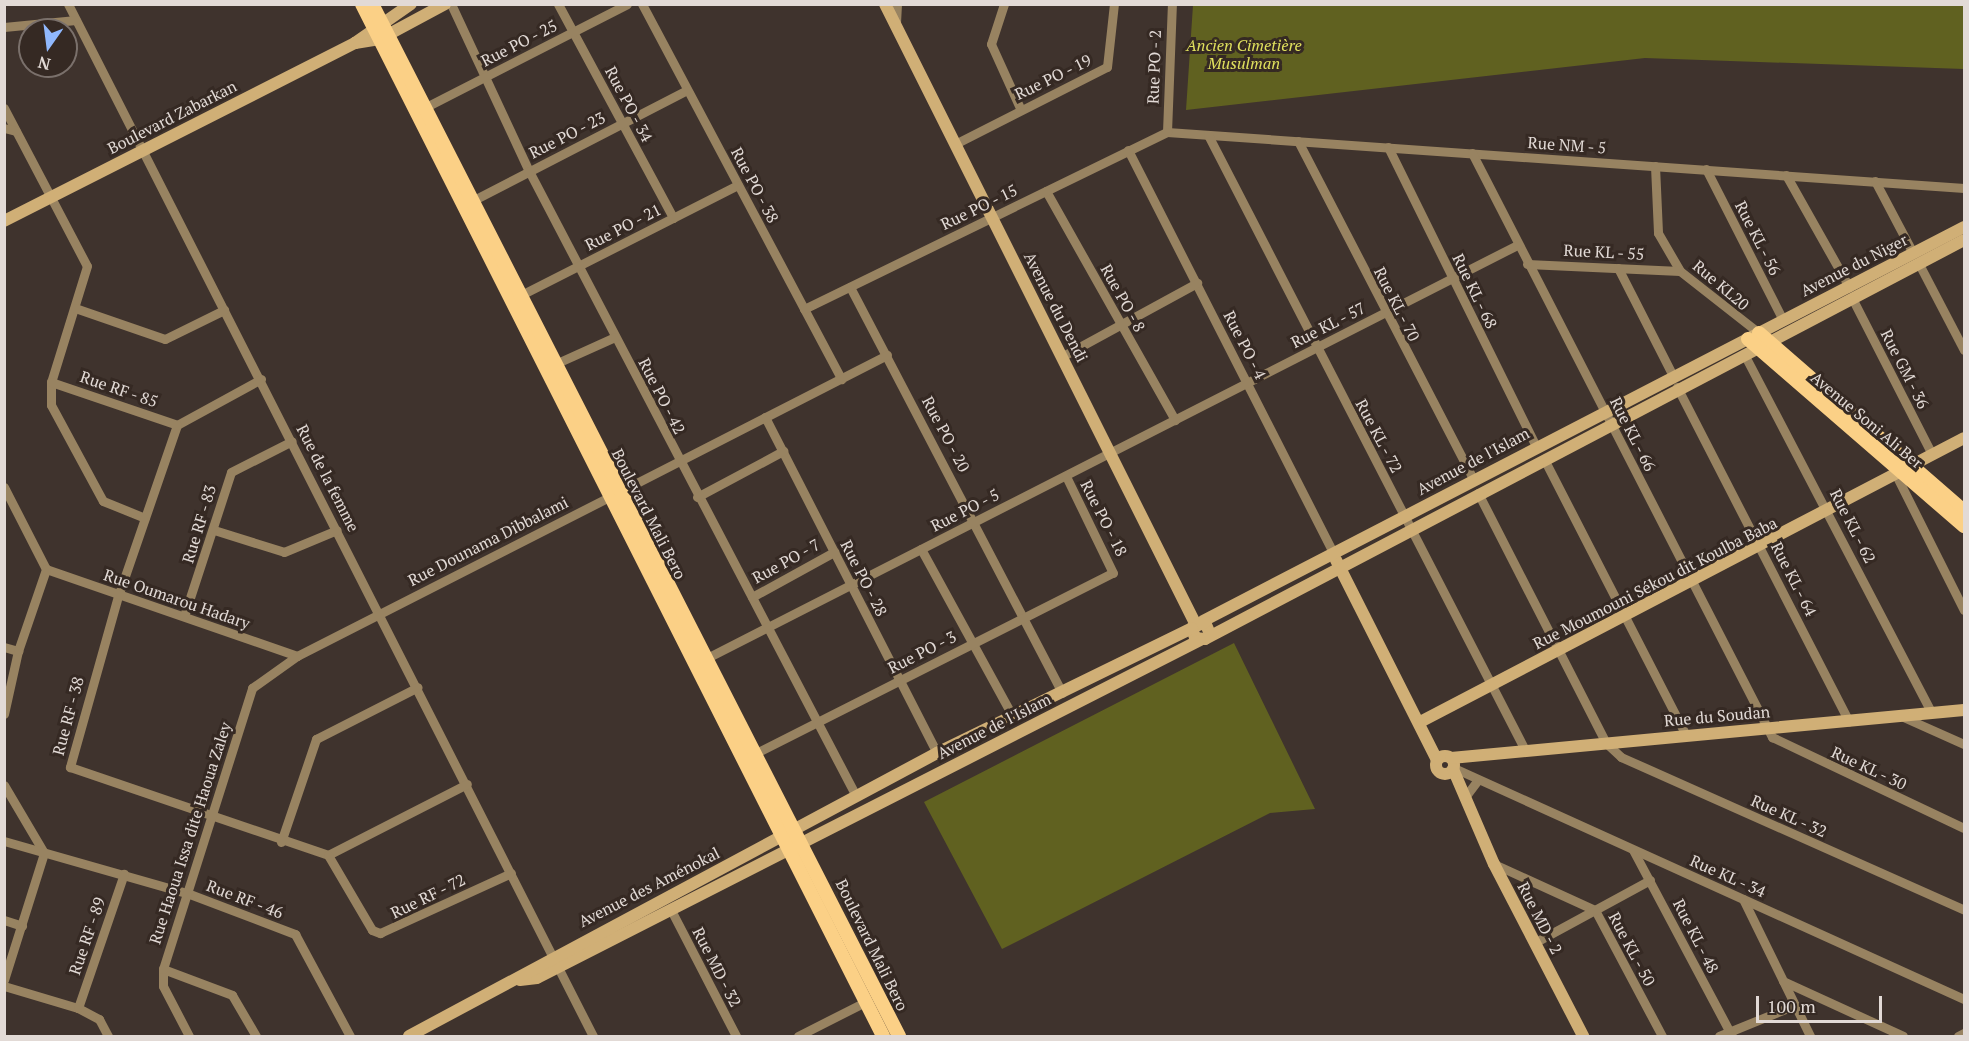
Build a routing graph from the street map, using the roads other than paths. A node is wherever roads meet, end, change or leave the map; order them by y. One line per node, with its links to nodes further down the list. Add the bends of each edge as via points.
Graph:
1 (68, 4): 15 (street, Rue de la femme)
2 (362, 4): 17 (main road, Boulevard Mali Bero)
3 (372, 4): 17 (main road, Boulevard Mali Bero)
4 (411, 4): 17 (main road, Boulevard Zabarkan)
5 (445, 4): 20 (main road, Boulevard Zabarkan)
6 (452, 4): 22 (street, Rue PO - 42)
7 (558, 4): 19 (street, Rue PO - 34)
8 (627, 4): 19 (street, Rue PO - 25)
9 (642, 4): 23 (street, Rue PO - 38)
10 (885, 4): 18 (main road)
11 (897, 4): 18 (street, Avenue du Dendi)
12 (1004, 4): 26 (street, via 991,44)
13 (1114, 4): 26 (street, Rue PO - 19, via 1107,67)
14 (1172, 4): 30 (street, Rue PO - 2)
15 (75, 18)
16 (78, 24): 36 (street, Rue de la femme)
17 (377, 24): 20 (main road, Boulevard Mali Bero); 21 (main road, Boulevard Zabarkan)
18 (896, 26): 33 (main road, Avenue du Dendi)
19 (573, 32): 22 (street, Rue PO - 25); 27 (street, Rue PO - 34)
20 (383, 37): 21 (main road, Boulevard Zabarkan); 25 (main road, Boulevard Mali Bero); 47 (main road, Boulevard Mali Bero)
21 (354, 43): 36 (main road, Boulevard Zabarkan)
22 (486, 76): 25 (street, Rue PO - 25); 40 (street, Rue PO - 42)
23 (687, 90): 27 (street, Rue PO - 23); 43 (street, Rue PO - 38)
24 (4, 108): 29 (street)
25 (424, 108): 47 (main road, Boulevard Mali Bero)
26 (1021, 110): 33 (street, Rue PO - 19)
27 (622, 123): 40 (street, Rue PO - 23); 49 (street, Rue PO - 34)
28 (4, 128): 29 (street)
29 (16, 131): 46 (street)
30 (1167, 132): 31 (street, Rue NM - 5); 35 (street, Rue PO - 15)
31 (1208, 135): 32 (street, Rue NM - 5); 73 (street, Rue KL - 72)
32 (1298, 141): 34 (street, Rue NM - 5); 67 (street, Rue KL - 70)
33 (955, 144): 48 (main road, Avenue du Dendi)
34 (1388, 147): 37 (street, Rue NM - 5); 59 (street, Rue KL - 68)
35 (1128, 150): 45 (street, Rue PO - 15); 60 (street, Rue PO - 4)
36 (142, 151): 46 (main road, Boulevard Zabarkan); 66 (street, Rue de la femme)
37 (1472, 153): 38 (street, Rue NM - 5); 53 (street, Rue KL - 66)
38 (1655, 166): 39 (street, Rue NM - 5); 58 (street, Rue KL20, via 1658,233)
39 (1706, 170): 41 (street, Rue NM - 5); 70 (street, Rue KL - 56)
40 (529, 171): 47 (street, Rue PO - 23); 56 (street, Rue PO - 42)
41 (1786, 175): 42 (street, Rue NM - 5); 62 (street, Rue GM - 36)
42 (1875, 181): 44 (street, Rue NM - 5); 54 (street)
43 (738, 185): 49 (street, Rue PO - 21); 65 (street, Rue PO - 38)
44 (1965, 188)
45 (1046, 191): 48 (street, Rue PO - 15); 69 (street, Rue PO - 8)
46 (53, 196): 50 (main road, Boulevard Zabarkan); 64 (street, via 87,266)
47 (467, 203): 63 (main road, Boulevard Mali Bero); 101 (main road, Boulevard Mali Bero)
48 (992, 217): 61 (street, Rue PO - 15); 76 (main road, Avenue du Dendi)
49 (673, 218): 56 (street, Rue PO - 21)
50 (4, 221)
51 (1965, 227): 54 (main road, Avenue du Niger)
52 (1965, 240): 54 (main road, Avenue du Niger)
53 (1517, 245): 55 (street, Rue KL - 66); 59 (street, Rue KL - 57)
54 (1916, 259): 62 (main road, Avenue du Niger); 74 (street)
55 (1527, 264): 57 (street, Rue KL - 55); 83 (street, Rue KL - 66)
56 (580, 266): 63 (street, Rue PO - 21); 71 (street, Rue PO - 42)
57 (1618, 268): 58 (street, Rue KL - 55); 81 (street, Rue KL - 64)
58 (1680, 271): 68 (street, Rue KL20)
59 (1451, 278): 67 (street, Rue KL - 57); 90 (street, Rue KL - 68)
60 (1197, 284): 69 (street); 82 (street, Rue PO - 4)
61 (849, 287): 65 (street, Rue PO - 15); 75 (street, Rue PO - 20)
62 (1850, 293): 70 (main road, Avenue du Niger); 93 (street, Rue GM - 36)
63 (521, 295): 77 (main road, Boulevard Mali Bero)
64 (75, 308): 66 (street, via 165,339); 80 (street)
65 (804, 309): 79 (street, Rue PO - 38)
66 (224, 310): 78 (street, Rue de la femme)
67 (1385, 313): 73 (street, Rue KL - 57); 98 (street, Rue KL - 70)
68 (1744, 324): 72 (street, Rue KL - 62)
69 (1121, 325): 76 (street); 85 (street, Rue PO - 8)
70 (1787, 325): 72 (main road)
71 (615, 337): 77 (street); 95 (street, Rue PO - 42)
72 (1755, 343): 81 (main road, Avenue de l'Islam); 96 (main road, Avenue Soni Ali Ber); 104 (street, Rue KL - 62)
73 (1315, 348): 82 (street, Rue KL - 57); 105 (street, Rue KL - 72)
74 (1965, 350)
75 (887, 355): 79 (street, Rue Dounama Dibbalami); 107 (street, Rue PO - 20)
76 (1063, 356): 92 (main road, Avenue du Dendi)
77 (555, 364): 101 (main road, Boulevard Mali Bero)
78 (261, 379): 87 (street); 89 (street, Rue de la femme)
79 (841, 379): 84 (street, Rue Dounama Dibbalami)
80 (51, 381): 87 (street, Rue RF - 85); 106 (street, via 51,405 103,501)
81 (1675, 382): 83 (main road, Avenue de l'Islam); 86 (main road, Avenue de l'Islam); 112 (street, Rue KL - 64)
82 (1248, 383): 85 (street, Rue PO - 5); 115 (street, Rue PO - 4)
83 (1604, 411): 86 (street, Rue KL - 66); 90 (main road, Avenue de l'Islam)
84 (765, 417): 91 (street, Rue PO - 28); 95 (street, Rue Dounama Dibbalami)
85 (1175, 420): 92 (street, Rue PO - 5)
86 (1610, 423): 94 (main road, Avenue de l'Islam); 119 (street, Rue KL - 66)
87 (177, 425): 106 (street, Rue RF - 38)
88 (1965, 438): 93 (main road, Rue Moumouni Sékou dit Koulba Baba)
89 (292, 441): 110 (street, Rue RF - 83, via 231,472); 111 (street, Rue de la femme)
90 (1536, 447): 98 (main road, Avenue de l'Islam)
91 (783, 451): 102 (street); 114 (street, Rue PO - 28)
92 (1113, 452): 97 (street, Rue PO - 5); 128 (main road, Avenue du Dendi)
93 (1932, 454): 96 (main road, Rue Moumouni Sékou dit Koulba Baba)
94 (1544, 459): 100 (main road, Avenue de l'Islam); 126 (street)
95 (679, 461): 101 (street, Rue Dounama Dibbalami); 102 (street, Rue PO - 42)
96 (1904, 471): 103 (main road, Avenue Soni Ali Ber); 104 (main road, Rue Moumouni Sékou dit Koulba Baba); 108 (main road, Avenue Soni Ali Ber); 123 (street)
97 (1066, 476): 107 (street, Rue PO - 5); 118 (street, Rue PO - 18)
98 (1473, 479): 105 (main road, Avenue de l'Islam)
99 (4, 487): 117 (street)
100 (1478, 493): 109 (main road, Avenue de l'Islam); 134 (street)
101 (615, 494): 124 (street, Rue Dounama Dibbalami); 136 (main road, Boulevard Mali Bero)
102 (698, 496): 122 (street, Rue PO - 42)
103 (1965, 511)
104 (1829, 512): 112 (main road, Rue Moumouni Sékou dit Koulba Baba); 142 (street, Rue KL - 62)
105 (1405, 516): 109 (street, Rue KL - 72); 115 (main road, Avenue de l'Islam)
106 (145, 518): 121 (street, Rue RF - 38)
107 (976, 521): 113 (street, Rue PO - 5); 127 (street, Rue PO - 20)
108 (1965, 526)
109 (1411, 528): 116 (main road, Avenue de l'Islam); 138 (street, Rue KL - 72)
110 (214, 530): 111 (street, via 284,552); 125 (street, Rue RF - 83)
111 (337, 530): 124 (street, Rue de la femme)
112 (1761, 547): 119 (main road, Rue Moumouni Sékou dit Koulba Baba); 147 (street, Rue KL - 64)
113 (921, 549): 120 (street, Rue PO - 5); 131 (street)
114 (834, 552): 120 (street, Rue PO - 28); 122 (street, Rue PO - 7)
115 (1333, 553): 116 (main road, Rue MD - 2); 128 (main road, Avenue de l'Islam)
116 (1339, 565): 130 (main road, Avenue de l'Islam); 146 (main road, Rue MD - 2)
117 (46, 569): 121 (street, Rue Oumarou Hadary); 133 (street)
118 (1113, 573): 127 (street, Rue PO - 3)
119 (1693, 581): 126 (main road, Rue Moumouni Sékou dit Koulba Baba); 149 (street, Rue KL - 66)
120 (851, 585): 129 (street, Rue PO - 5); 137 (street, Rue PO - 28)
121 (118, 596): 125 (street, Rue Oumarou Hadary); 163 (street, Rue RF - 38, via 70,767)
122 (752, 597): 129 (street, Rue PO - 42)
123 (1965, 609)
124 (380, 613): 135 (street); 139 (street, Rue de la femme)
125 (184, 616): 135 (street, Rue Oumarou Hadary)
126 (1627, 617): 134 (main road, Rue Moumouni Sékou dit Koulba Baba); 150 (street)
127 (1024, 618): 131 (street, Rue PO - 3); 140 (street, Rue PO - 20)
128 (1197, 624): 130 (main road, Avenue du Dendi); 140 (main road, Avenue de l'Islam)
129 (767, 628): 136 (street, Rue PO - 5); 148 (street, Rue PO - 42)
130 (1205, 637): 169 (main road, Avenue de l'Islam)
131 (973, 644): 137 (street, Rue PO - 3); 145 (street)
132 (4, 647): 133 (street)
133 (18, 651): 143 (street)
134 (1558, 652): 138 (main road, Rue Moumouni Sékou dit Koulba Baba); 151 (street)
135 (297, 656): 163 (street, Rue Haoua Issa dite Haoua Zaley, via 252,688)
136 (700, 661): 155 (main road, Boulevard Mali Bero)
137 (900, 680): 148 (street, Rue PO - 3); 154 (street, Rue PO - 28)
138 (1492, 685): 146 (main road, Rue Moumouni Sékou dit Koulba Baba); 153 (street, Rue KL - 72)
139 (418, 687): 158 (street, Rue de la femme); 168 (street, via 315,739)
140 (1062, 693): 145 (main road, Avenue de l'Islam)
141 (1965, 710): 142 (main road, Rue du Soudan)
142 (1932, 713): 144 (main road, Rue du Soudan)
143 (4, 714)
144 (1900, 716): 147 (main road, Rue du Soudan); 152 (street)
145 (1013, 717): 154 (main road, Avenue de l'Islam)
146 (1422, 721): 156 (main road, Rue MD - 2)
147 (1849, 721): 149 (main road, Rue du Soudan)
148 (817, 722): 155 (street, Rue PO - 3); 160 (street, Rue PO - 42)
149 (1768, 729): 150 (main road, Rue du Soudan); 165 (street, Rue KL - 30, via 1777,743)
150 (1686, 735): 151 (main road, Rue du Soudan)
151 (1606, 742): 153 (main road, Rue du Soudan); 183 (street, Rue KL - 32, via 1630,763)
152 (1965, 744)
153 (1525, 750): 156 (main road, Rue du Soudan, via 1472,756)
154 (937, 753): 160 (main road, Avenue de l'Islam)
155 (749, 756): 164 (main road, Boulevard Mali Bero); 166 (main road, Boulevard Mali Bero)
156 (1449, 764): 157 (street, Rue KL - 34); 161 (main road, Rue MD - 2); 162 (main road, Rue MD - 2)
157 (1478, 780): 161 (street); 170 (street, Rue KL - 34)
158 (467, 784): 172 (street); 174 (street, Rue de la femme)
159 (4, 785): 171 (street)
160 (856, 796): 164 (main road, Avenue de l'Islam)
161 (1465, 797): 162 (main road, Rue MD - 2)
162 (1470, 814): 173 (main road, Rue MD - 2)
163 (209, 818): 168 (street, Rue RF - 38); 178 (street, Rue Haoua Issa dite Haoua Zaley)
164 (796, 828): 166 (main road, Avenue des Aménokal); 169 (main road, Boulevard Mali Bero)
165 (1965, 828)
166 (783, 836): 169 (main road, Boulevard Mali Bero); 177 (main road, Avenue des Aménokal)
167 (4, 841): 171 (street, Rue RF - 46)
168 (281, 842): 172 (street, Rue RF - 38)
169 (797, 846): 179 (main road, Avenue des Aménokal); 195 (main road, Boulevard Mali Bero); 199 (main road, Boulevard Mali Bero)
170 (1633, 849): 176 (street, Rue KL - 48); 180 (street, Rue KL - 34)
171 (44, 853): 175 (street, Rue RF - 46); 185 (street)
172 (328, 855): 174 (street, Rue RF - 72, via 372,930 380,933)
173 (1494, 864): 182 (street, Rue KL - 50); 186 (main road, Rue MD - 2)
174 (511, 873): 187 (street, Rue de la femme)
175 (124, 874): 178 (street, Rue RF - 46); 197 (street, Rue RF - 89)
176 (1650, 880): 182 (street); 201 (street, Rue KL - 48)
177 (693, 884): 179 (main road); 181 (main road, Avenue des Aménokal)
178 (187, 893): 189 (street, Rue Haoua Issa dite Haoua Zaley); 205 (street, Rue RF - 46, via 294,934)
179 (700, 896): 181 (main road, Avenue des Aménokal)
180 (1743, 899): 192 (street); 194 (street, Rue KL - 34)
181 (663, 910): 187 (main road, Avenue des Aménokal); 188 (main road, Avenue des Aménokal); 208 (street, Rue MD - 32)
182 (1595, 910): 186 (street); 211 (street, Rue KL - 50)
183 (1965, 910)
184 (4, 920): 185 (street)
185 (22, 926): 190 (street)
186 (1534, 943): 210 (main road, Rue MD - 2)
187 (551, 956): 188 (street, Rue de la femme); 191 (main road, Avenue des Aménokal)
188 (556, 968): 191 (main road, Avenue des Aménokal); 207 (street, Rue de la femme)
189 (163, 969): 203 (street, Rue Haoua Issa dite Haoua Zaley, via 163,986); 204 (street, via 232,995)
190 (4, 980)
191 (520, 980): 198 (main road, Avenue des Aménokal)
192 (1783, 981): 196 (street); 214 (street)
193 (4, 986): 197 (street)
194 (1965, 999)
195 (867, 1000): 199 (main road, Boulevard Mali Bero); 209 (street)
196 (1795, 1005): 201 (street); 213 (street)
197 (78, 1008): 202 (street, via 99,1019)
198 (428, 1032): 206 (main road, Avenue des Aménokal)
199 (889, 1033)
200 (1965, 1033): 215 (street)
201 (1731, 1034): 212 (street)
202 (108, 1036)
203 (189, 1036)
204 (256, 1036)
205 (350, 1036)
206 (409, 1036)
207 (593, 1036)
208 (736, 1036)
209 (798, 1036)
210 (1583, 1036)
211 (1662, 1036)
212 (1719, 1036)
213 (1810, 1036)
214 (1904, 1036)
215 (1958, 1036)

